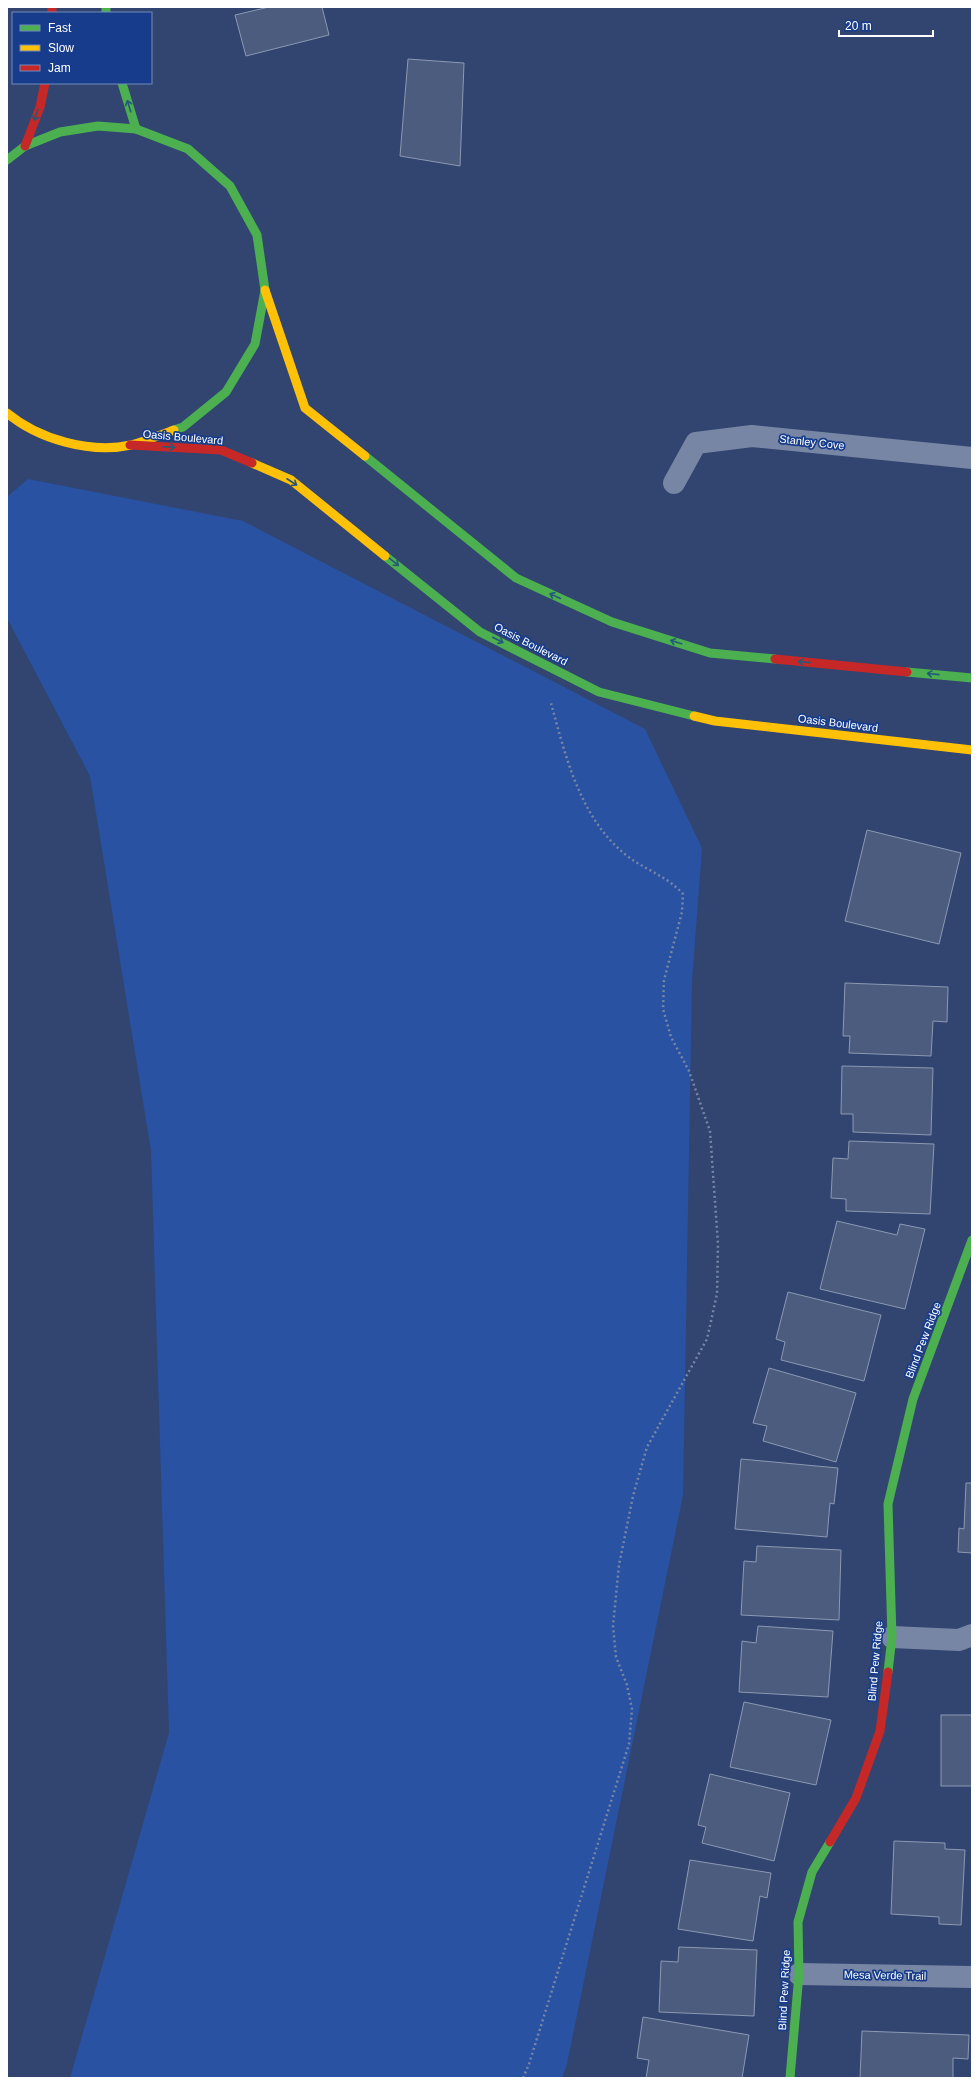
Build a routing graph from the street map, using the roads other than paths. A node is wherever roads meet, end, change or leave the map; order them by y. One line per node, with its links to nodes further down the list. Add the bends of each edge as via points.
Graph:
1 (45, 84): 4 (main road, one-way to 4, via 40,107)
2 (122, 84): 3 (main road, one-way to 2)
3 (136, 129): 4 (main road, Oasis Boulevard, via 98,126 60,132); 6 (main road, Oasis Boulevard, via 188,149 230,186 257,235)
4 (25, 146): 5 (main road, Oasis Boulevard)
5 (7, 160)
6 (265, 290): 8 (main road, Oasis Boulevard, via 255,344 226,392 183,427); 11 (main road, Oasis Boulevard, one-way to 6, via 710,653 612,622 516,578 305,408)
7 (7, 413): 8 (main road, Oasis Boulevard, via 17,425 55,440 92,447)
8 (130, 445): 12 (main road, Oasis Boulevard, one-way to 12, via 221,450 292,480 480,632 599,692 715,721)
9 (972, 458): 10 (street, Stanley Cove, via 752,436 696,443)
10 (674, 482)
11 (972, 678)
12 (972, 750)
13 (972, 1240): 14 (main road, Blind Pew Ridge)
14 (967, 1271): 16 (main road, Blind Pew Ridge, via 913,1399 888,1504)
15 (972, 1635): 16 (street, via 959,1640)
16 (892, 1637): 17 (main road, Blind Pew Ridge, via 880,1731 856,1798 812,1872 798,1922)
17 (799, 1974): 18 (street, Mesa Verde Trail); 19 (main road, Blind Pew Ridge)
18 (972, 1977)
19 (790, 2078)

